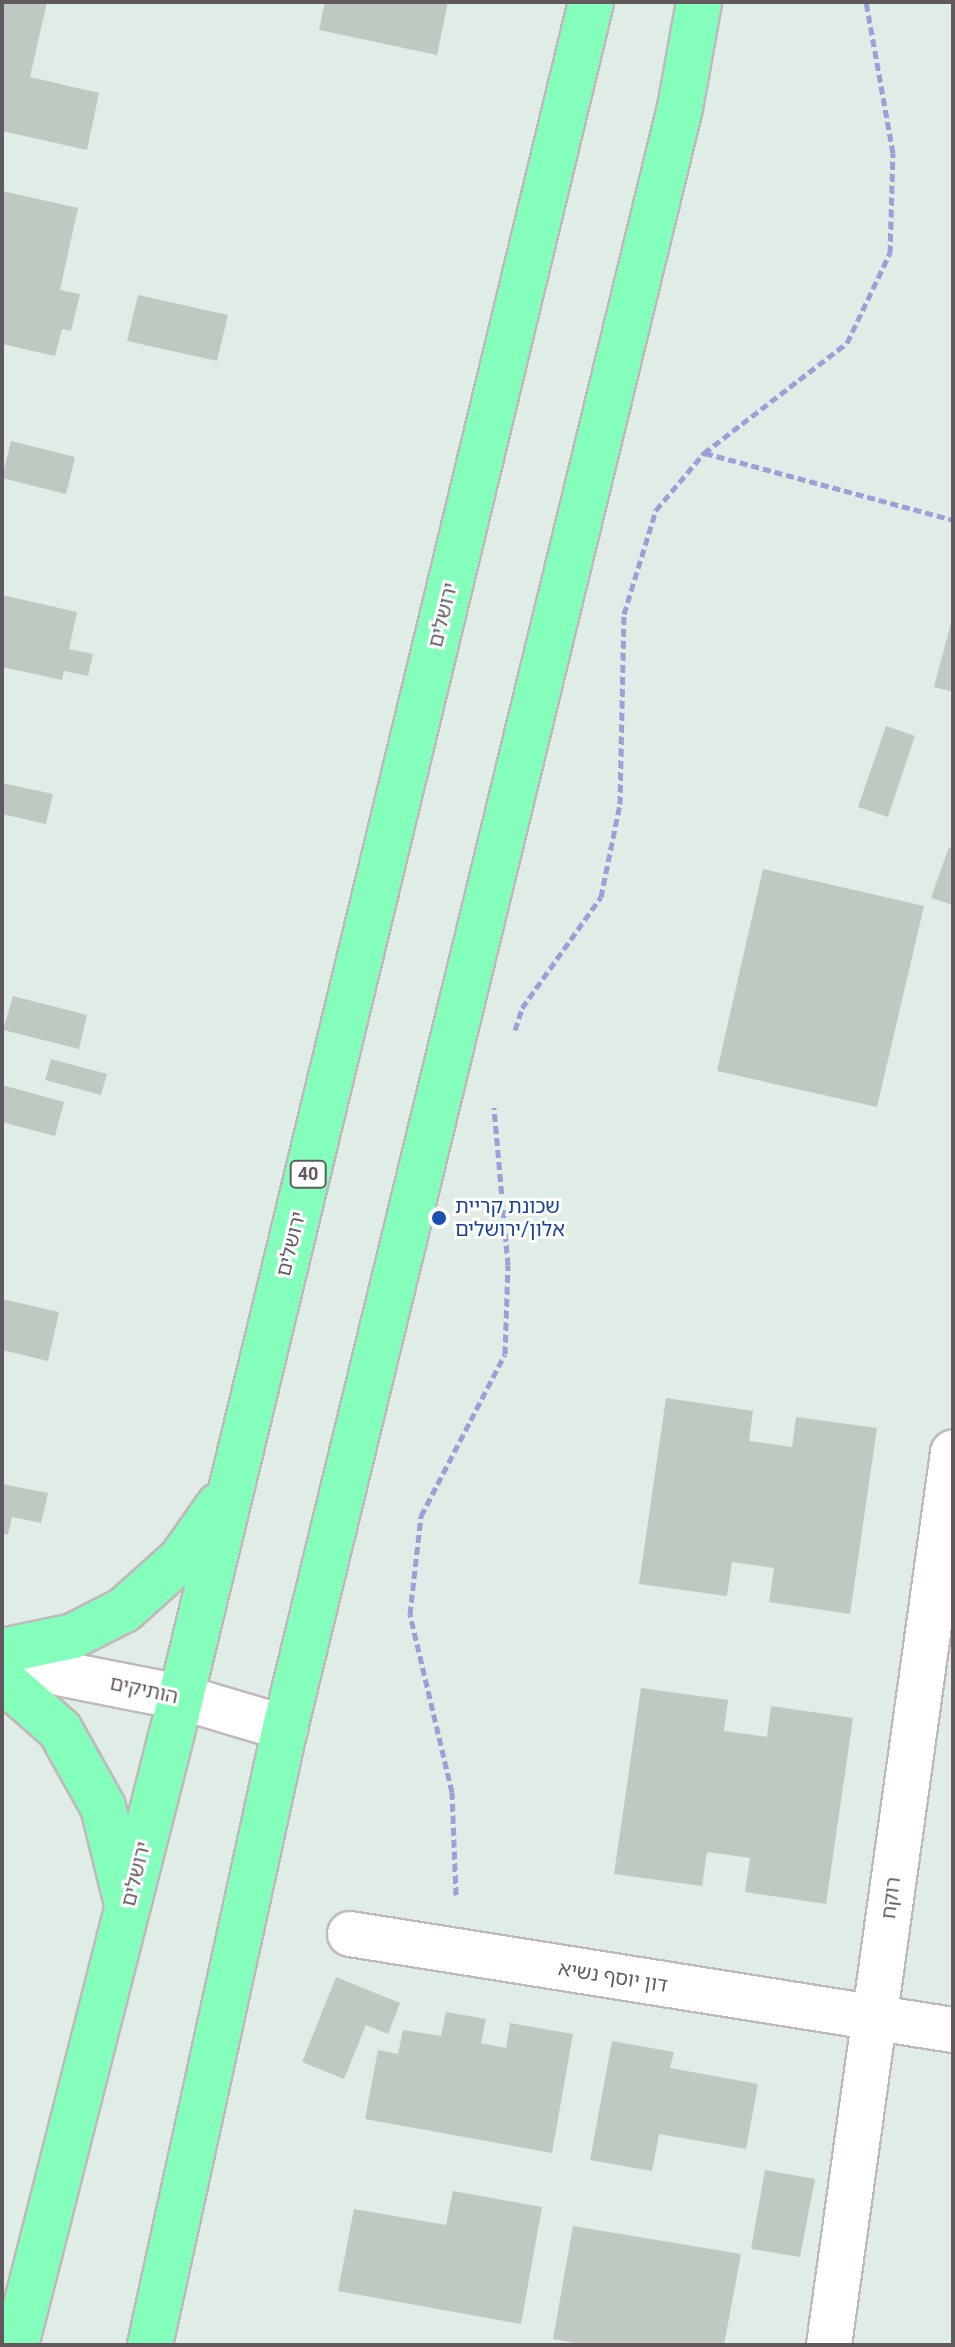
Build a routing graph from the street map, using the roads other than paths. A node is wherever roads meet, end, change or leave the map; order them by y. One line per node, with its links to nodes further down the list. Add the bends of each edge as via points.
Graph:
1 (591, 2): 4 (highway, ירושלים / 40)
2 (699, 2): 9 (highway, via 680,108)
3 (953, 1453): 12 (street, רוקח)
4 (232, 1486): 5 (highway, via 181,1559 124,1610 73,1636); 8 (highway, ירושלים / 40)
5 (2, 1651)
6 (2, 1662): 8 (street, הותיקים)
7 (2, 1679): 10 (highway, via 60,1730 96,1794)
8 (181, 1697): 9 (street, הותיקים); 10 (highway, ירושלים / 40)
9 (285, 1728): 15 (highway)
10 (128, 1906): 14 (highway, ירושלים / 40)
11 (350, 1934): 12 (street, דון יוסף נשיא)
12 (876, 2019): 13 (street, דון יוסף נשיא); 16 (street, רוקח)
13 (953, 2030)
14 (16, 2345)
15 (150, 2345)
16 (829, 2345)

